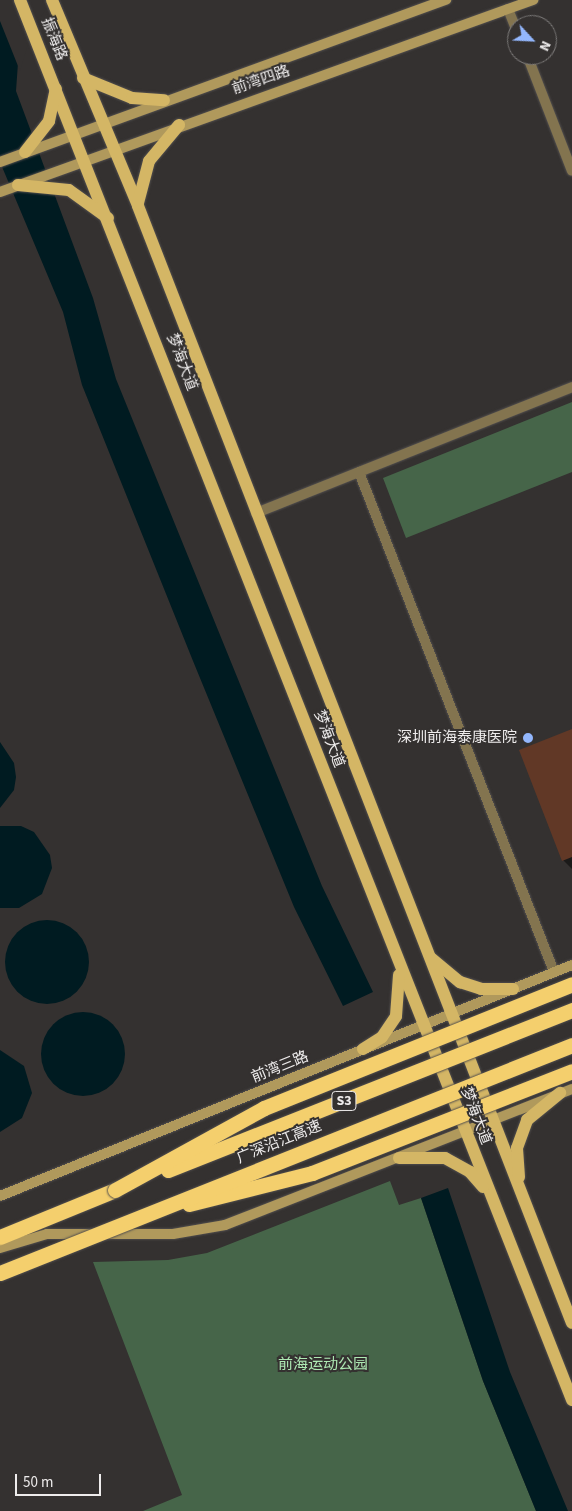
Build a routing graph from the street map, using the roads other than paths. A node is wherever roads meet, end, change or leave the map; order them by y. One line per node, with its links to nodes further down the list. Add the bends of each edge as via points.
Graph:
1 (20, 0): 9 (main road, 振海路)
2 (52, 0): 8 (main road, 振海路)
3 (446, 0): 10 (street, 前湾四路)
4 (533, 0): 5 (street, 前湾四路)
5 (508, 9): 6 (street); 12 (street, 前湾四路)
6 (510, 15)
7 (530, 65): 18 (street)
8 (83, 78): 10 (main road, via 126,97); 11 (main road, 梦海大道)
9 (56, 90): 13 (main road, 梦海大道); 15 (main road, via 49,121)
10 (164, 100): 11 (street, 前湾四路)
11 (102, 122): 13 (street, 前湾四路); 14 (main road, 梦海大道)
12 (179, 125): 14 (street, 前湾四路); 21 (main road, via 148,161)
13 (75, 132): 15 (street, 前湾四路); 16 (main road, 梦海大道)
14 (113, 148): 16 (street, 前湾四路); 21 (main road, 梦海大道)
15 (25, 152): 17 (street, 前湾四路)
16 (86, 158): 19 (street, 前湾四路); 22 (main road, 梦海大道)
17 (0, 162)
18 (572, 171)
19 (18, 185): 20 (street, 前湾四路); 22 (main road, via 69,190)
20 (0, 192)
21 (138, 206): 25 (main road, 梦海大道)
22 (110, 220): 27 (main road, 梦海大道)
23 (572, 387): 24 (street)
24 (359, 472): 25 (street); 29 (street)
25 (256, 513): 26 (main road, 梦海大道)
26 (425, 952): 31 (main road, via 460,982 481,989); 33 (main road, 梦海大道)
27 (396, 957): 34 (main road, 梦海大道); 36 (main road, via 401,990 396,1016 382,1037)
28 (572, 965): 29 (street, 前湾三路)
29 (554, 972): 31 (street, 前湾三路)
30 (572, 984): 42 (highway, bridge, via 264,1108)
31 (513, 989): 33 (street, 前湾三路)
32 (572, 1010): 42 (highway, 广深沿江高速 / S3, bridge)
33 (450, 1014): 34 (street, 前湾三路); 39 (main road, 梦海大道)
34 (423, 1025): 36 (street, 前湾三路); 40 (main road, 梦海大道)
35 (572, 1045): 46 (highway, 广深沿江高速 / S3, bridge)
36 (364, 1049): 43 (street, 前湾三路)
37 (572, 1071): 46 (highway, bridge, via 304,1176)
38 (566, 1091): 39 (street); 45 (main road, via 527,1120 517,1148)
39 (492, 1121): 40 (street); 45 (main road, 梦海大道)
40 (464, 1132): 41 (street); 44 (main road, 梦海大道)
41 (399, 1158): 44 (main road, via 430,1155 460,1164); 48 (street, via 245,1219 197,1232 47,1234)
42 (115, 1190): 47 (highway, 广深沿江高速 / S3)
43 (0, 1196)
44 (492, 1199): 51 (main road, 梦海大道)
45 (528, 1214): 50 (main road, 梦海大道)
46 (137, 1217): 49 (highway, 广深沿江高速 / S3, bridge)
47 (0, 1237)
48 (0, 1248)
49 (0, 1273)
50 (572, 1323)
51 (572, 1400)

